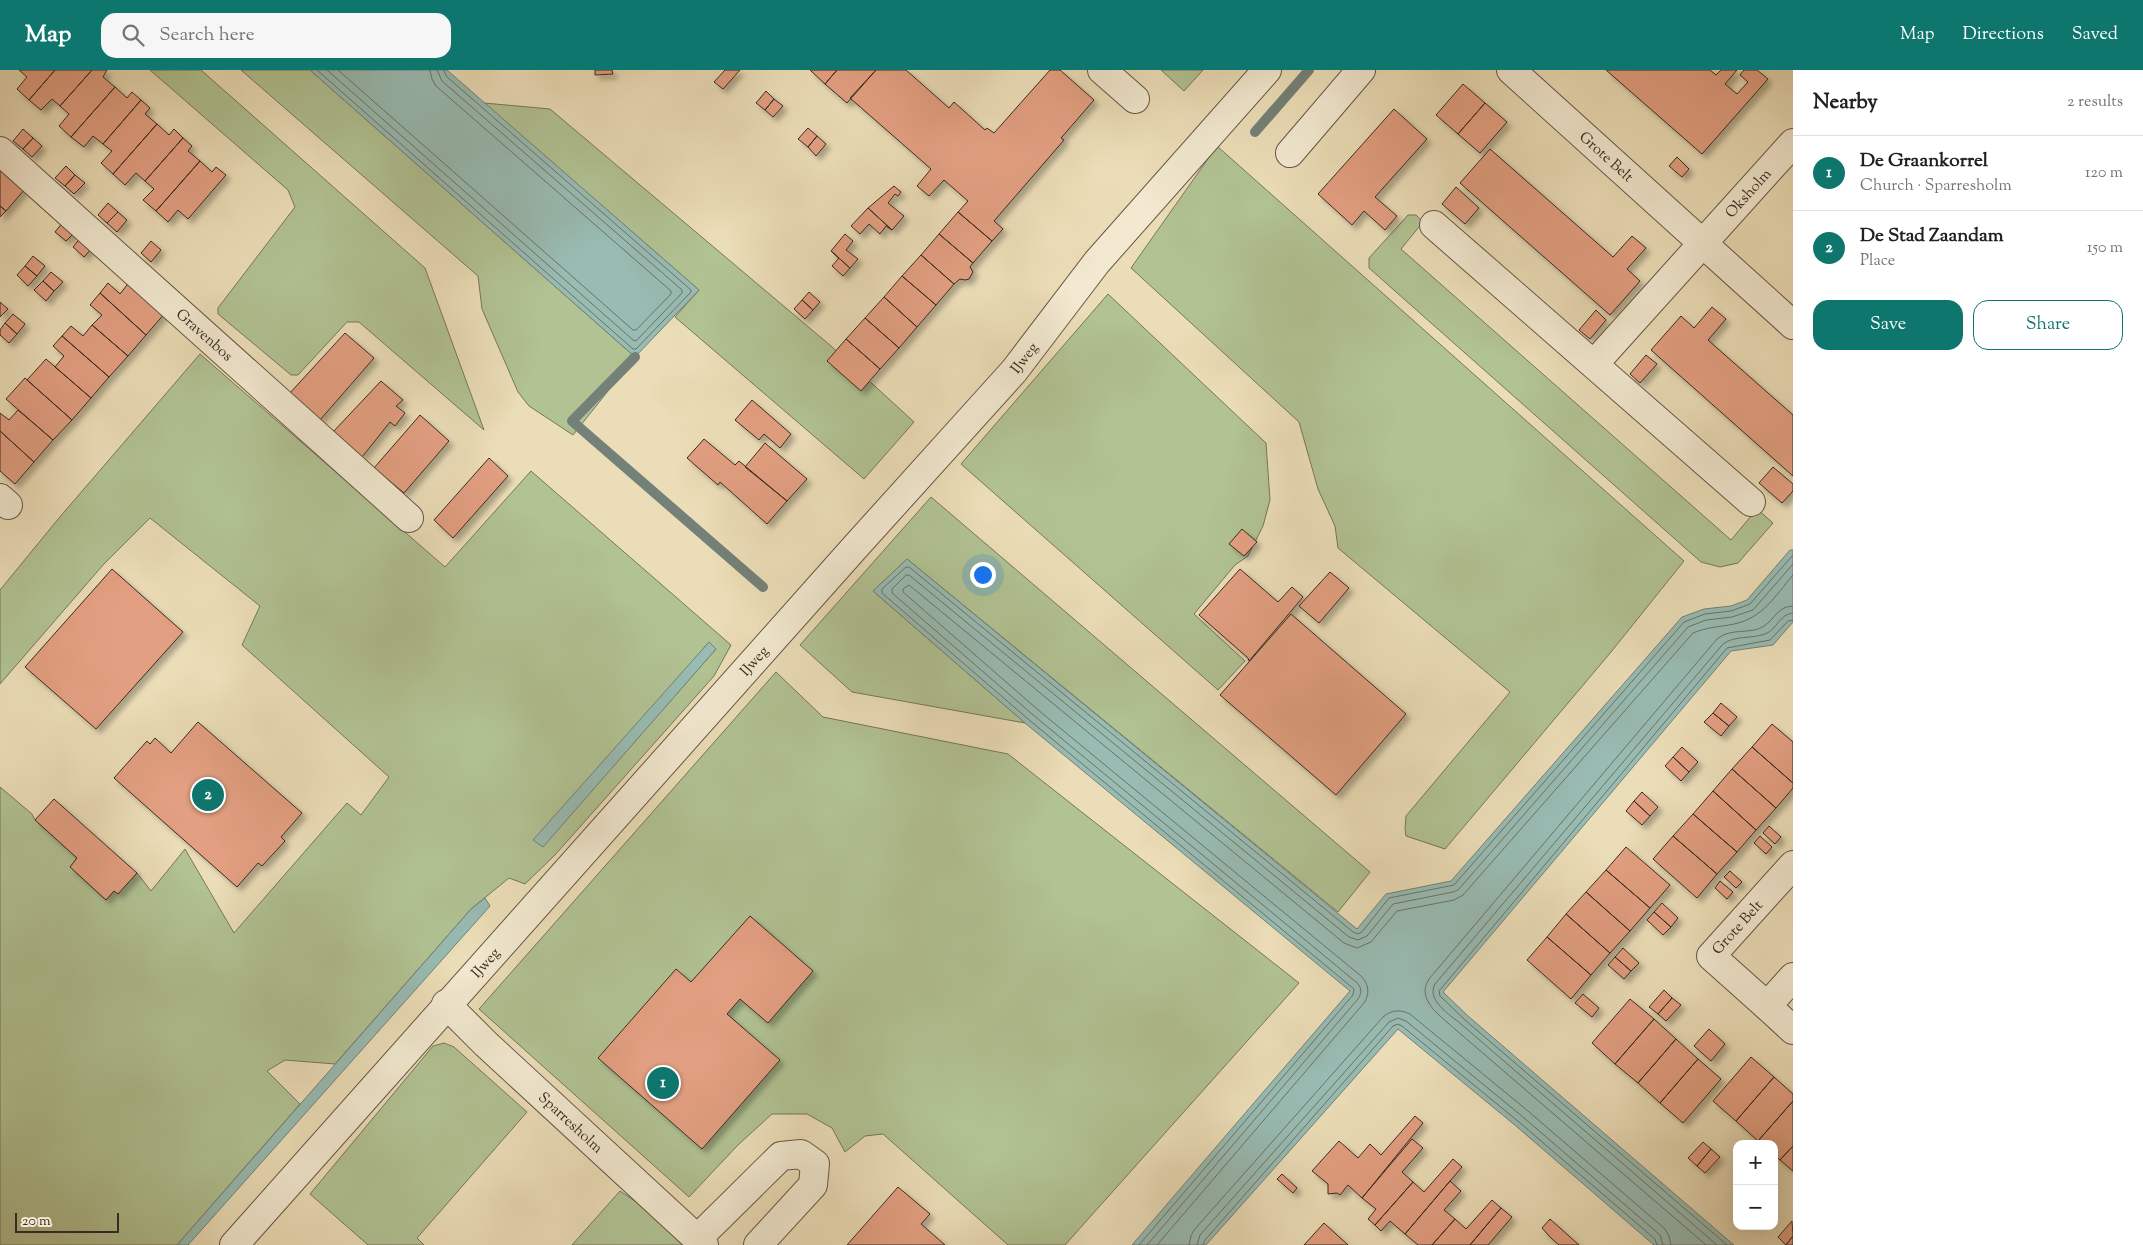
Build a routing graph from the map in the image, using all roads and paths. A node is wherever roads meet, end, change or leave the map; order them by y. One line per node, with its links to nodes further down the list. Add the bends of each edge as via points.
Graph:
1 (1102, 70): 5 (street)
2 (1268, 70): 17 (street, IJweg, via 1097,262 1014,371)
3 (1361, 70): 8 (street)
4 (1511, 70): 10 (street, Grote Belt)
5 (1135, 99)
6 (1793, 143): 10 (street, Oksholm)
7 (0, 151): 14 (street, Gravenbos)
8 (1290, 153)
9 (1434, 225): 12 (street)
10 (1702, 243): 11 (street, Grote Belt); 12 (street)
11 (1793, 325)
12 (1594, 364): 13 (street)
13 (1751, 502)
14 (409, 518)
15 (1793, 865): 18 (street, Grote Belt, via 1711,956)
16 (1793, 977): 18 (street)
17 (446, 1004): 20 (street, Sparresholm); 21 (street, IJweg)
18 (1767, 1006): 19 (street, Grote Belt)
19 (1793, 1030)
20 (701, 1242): 22 (street, Sparresholm, via 780,1156 801,1154 815,1164 813,1185)
21 (234, 1245)
22 (758, 1245)

